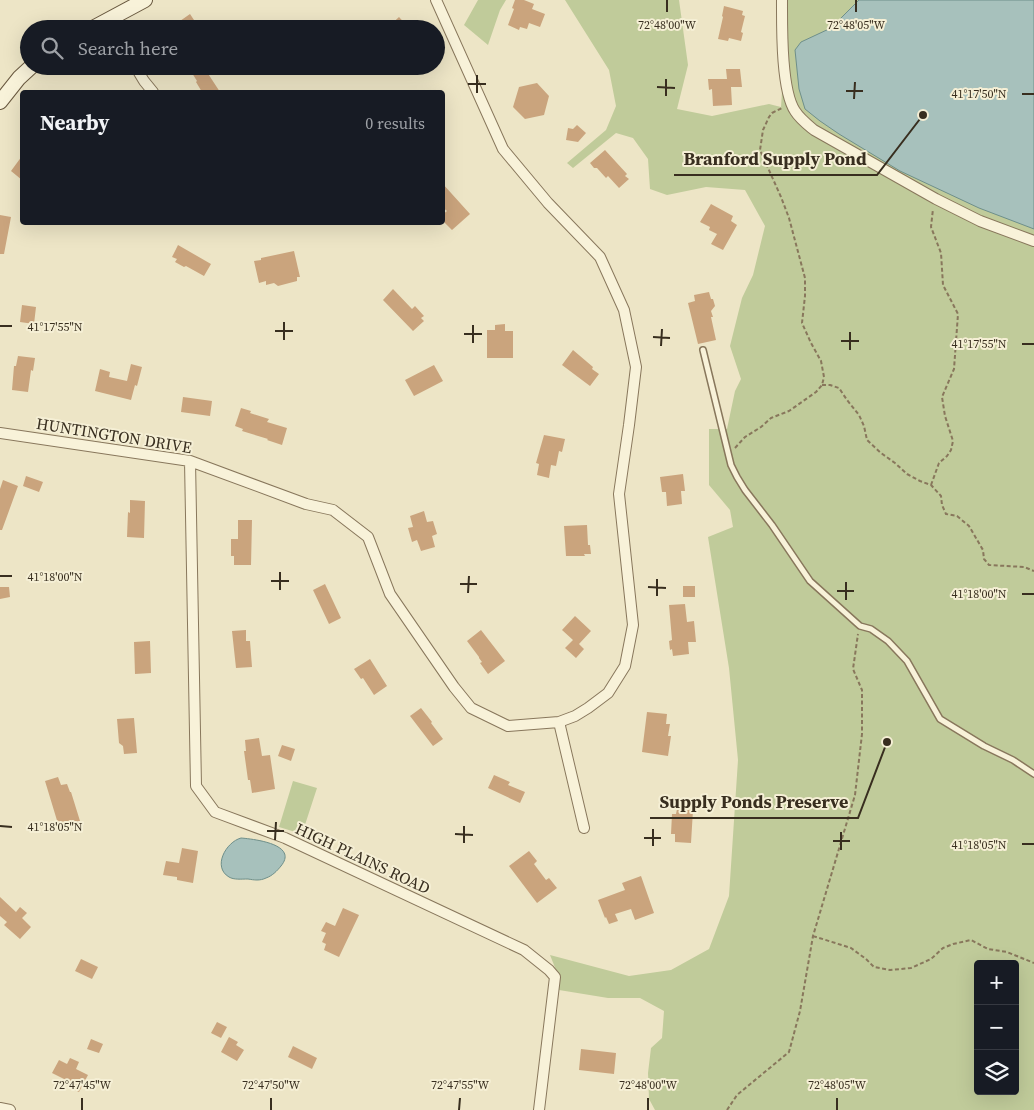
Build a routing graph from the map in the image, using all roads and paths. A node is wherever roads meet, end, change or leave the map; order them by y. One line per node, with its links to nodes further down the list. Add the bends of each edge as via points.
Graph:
1 (145, 0): 4 (street)
2 (436, 0): 6 (street, HUNTINGTON DRIVE)
3 (782, 0): 11 (street, via 786,79)
4 (117, 20)
5 (445, 20): 22 (street, HUNTINGTON DRIVE, via 503,149 548,203 600,257 624,310 636,367 619,494 633,625 625,666 608,693 575,716)
6 (445, 20)
7 (22, 75): 10 (street)
8 (140, 75): 9 (street)
9 (151, 90)
10 (0, 102)
11 (791, 104): 12 (street, via 814,130); 15 (path, via 768,117 760,150 789,218 803,270 802,323 821,361)
12 (936, 199): 13 (street, via 980,221); 19 (path, via 931,227 941,253 943,286 958,314 954,369 942,397 953,441 951,450 939,463)
13 (1034, 241)
14 (703, 350): 17 (lane)
15 (822, 385): 17 (path, via 788,411 771,418); 19 (path, via 839,388 859,415 867,440 881,453 907,474)
16 (0, 433): 18 (street, HUNTINGTON DRIVE)
17 (728, 453): 21 (lane, via 745,490 810,581)
18 (190, 461): 22 (street, HUNTINGTON DRIVE, via 306,504 333,510 368,537 390,594 471,708 508,726); 29 (street, HIGH PLAINS ROAD, via 196,786 216,812 285,838 524,950 549,970 555,977)
19 (931, 485): 20 (path, via 941,496 946,514 958,516 969,526 988,566)
20 (1034, 570)
21 (860, 626): 23 (lane, via 871,629 888,641 907,661 940,719); 25 (path, via 853,669 862,690 862,734 856,795)
22 (559, 722): 24 (street)
23 (1034, 774)
24 (584, 828)
25 (812, 936): 26 (path, via 851,948 874,967 890,970 911,968 931,959 943,948 971,940 988,949 1007,952); 30 (path, via 800,1011 789,1052 736,1095)
26 (1034, 963)
27 (0, 1108): 28 (street)
28 (10, 1110)
29 (539, 1110)
30 (727, 1110)

